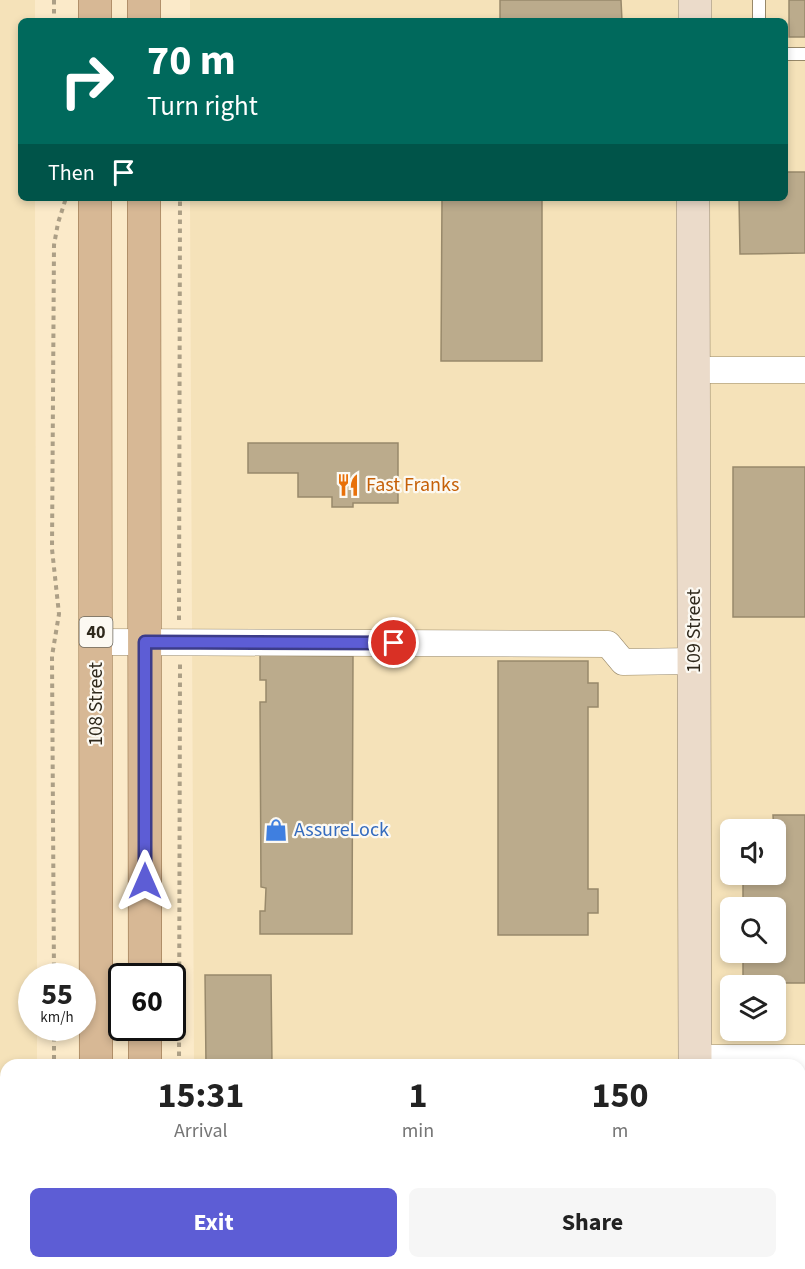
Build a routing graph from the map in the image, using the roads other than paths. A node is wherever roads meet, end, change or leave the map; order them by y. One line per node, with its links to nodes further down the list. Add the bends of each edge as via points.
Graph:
1 (95, 0): 5 (main road)
2 (144, 0): 6 (main road)
3 (695, 0): 7 (street)
4 (759, 0): 8 (lane)
5 (95, 18)
6 (144, 18)
7 (695, 18)
8 (759, 18)
9 (788, 54): 10 (lane)
10 (805, 54)
11 (95, 201): 16 (main road, 108 Street / 40)
12 (144, 201): 17 (main road)
13 (693, 201): 14 (street, 109 Street)
14 (693, 370): 15 (street); 18 (street, 109 Street)
15 (805, 370)
16 (96, 642): 17 (street); 22 (main road, 108 Street / 40)
17 (145, 642): 18 (street, via 608,644 622,662); 19 (main road)
18 (694, 661): 24 (street, 109 Street)
19 (145, 963)
20 (145, 1041): 23 (main road)
21 (805, 1058): 25 (street)
22 (96, 1059)
23 (145, 1059)
24 (695, 1059)
25 (768, 1059)

